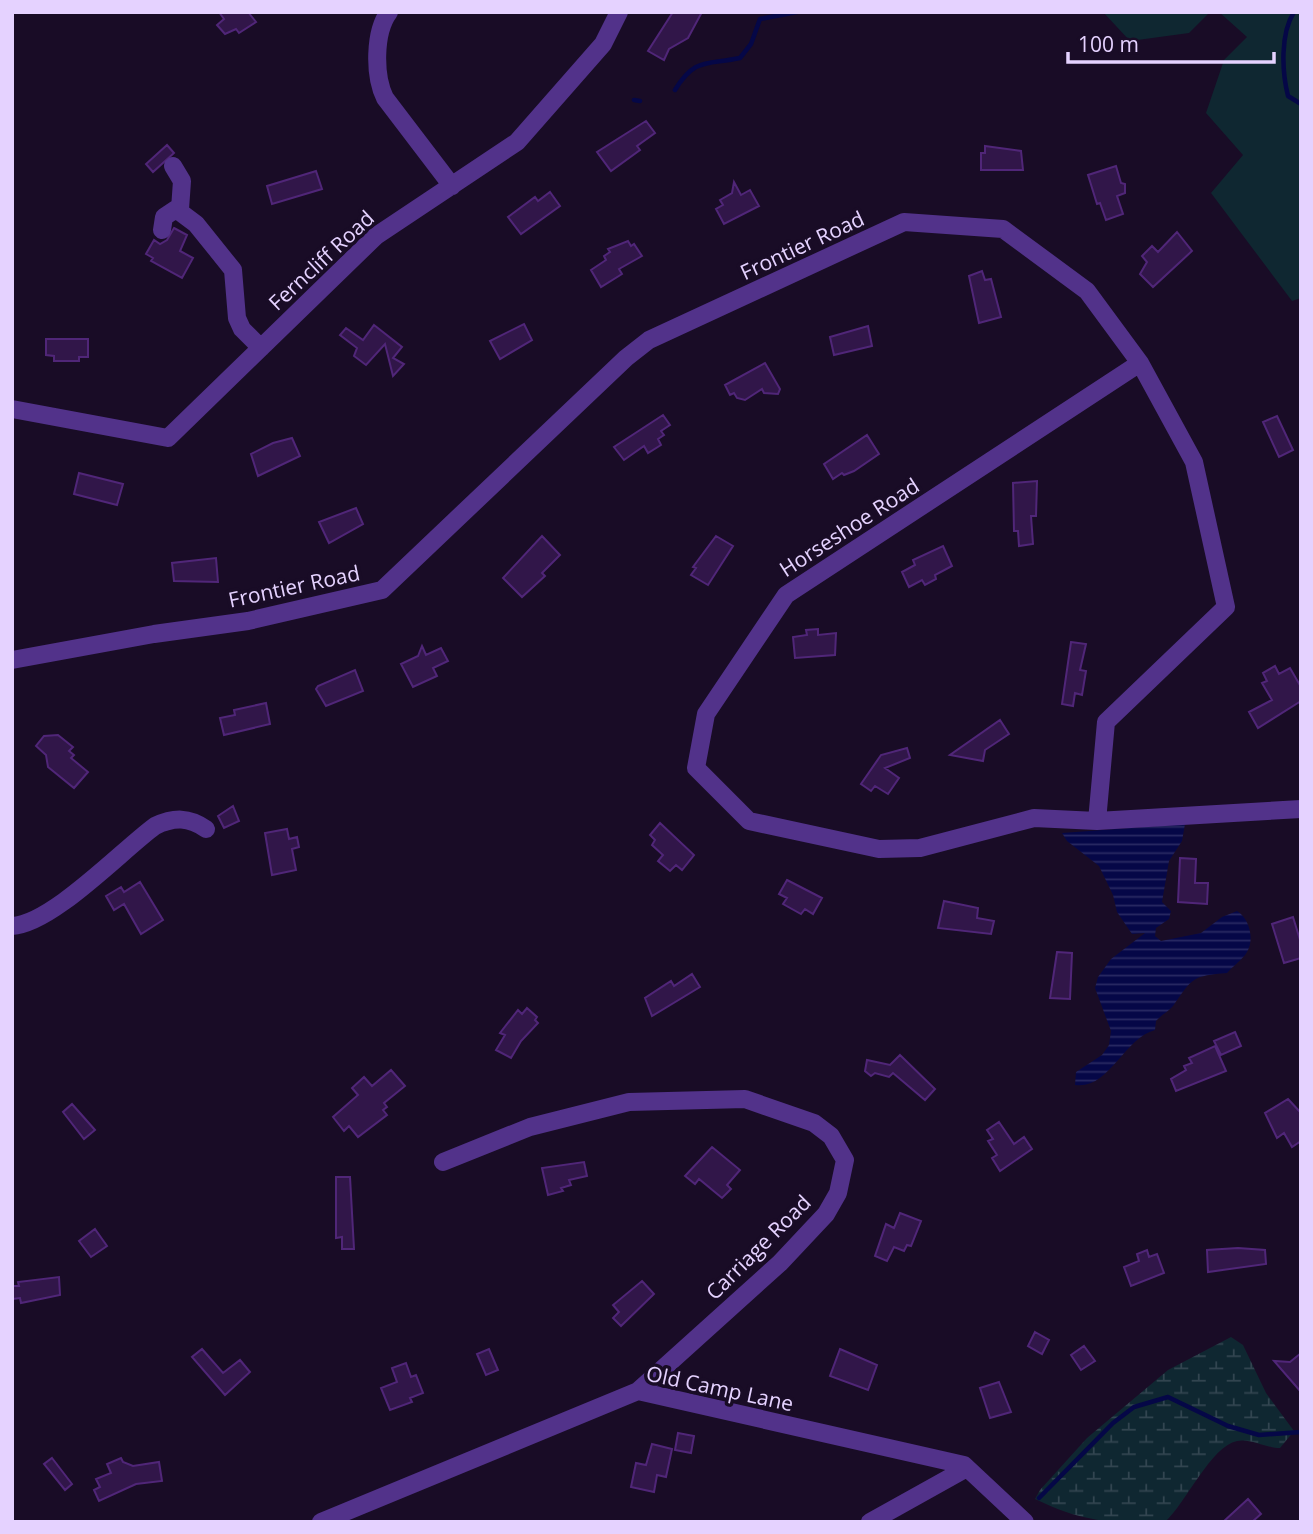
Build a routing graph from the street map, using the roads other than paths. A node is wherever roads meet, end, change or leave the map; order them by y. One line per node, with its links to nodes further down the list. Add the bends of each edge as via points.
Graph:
1 (389, 12): 4 (street, via 383,23 376,81)
2 (619, 12): 4 (street, Ferncliff Road, via 603,44 517,142)
3 (173, 166): 5 (street, via 182,181)
4 (452, 186): 7 (street, Ferncliff Road, via 376,236)
5 (180, 209): 6 (street, via 164,217); 7 (street, via 233,270 237,318)
6 (162, 230)
7 (261, 348): 9 (street, Ferncliff Road, via 168,438)
8 (1140, 363): 10 (street, Frontier Road, via 1087,291 1003,229 904,222 649,341 382,590 248,621); 12 (street, Frontier Road, via 1194,462 1226,607 1106,722); 12 (street, Horseshoe Road, via 786,594 706,714 696,768 750,821 879,849 920,848 1034,818)
9 (12, 408)
10 (12, 660)
11 (1301, 809): 12 (street, Horseshoe Road)
12 (1097, 821)
13 (206, 829): 14 (street, via 180,819 155,826 70,897 39,918)
14 (12, 926)
15 (443, 1162): 16 (street, Carriage Road, via 530,1127 629,1102 745,1099 814,1123 831,1136 845,1160 838,1193 826,1214 780,1263)
16 (638, 1391): 17 (street, Old Camp Lane); 18 (street, Old Camp Lane)
17 (967, 1468): 19 (street); 20 (street, Old Camp Lane)
18 (321, 1522)
19 (870, 1522)
20 (1025, 1522)

